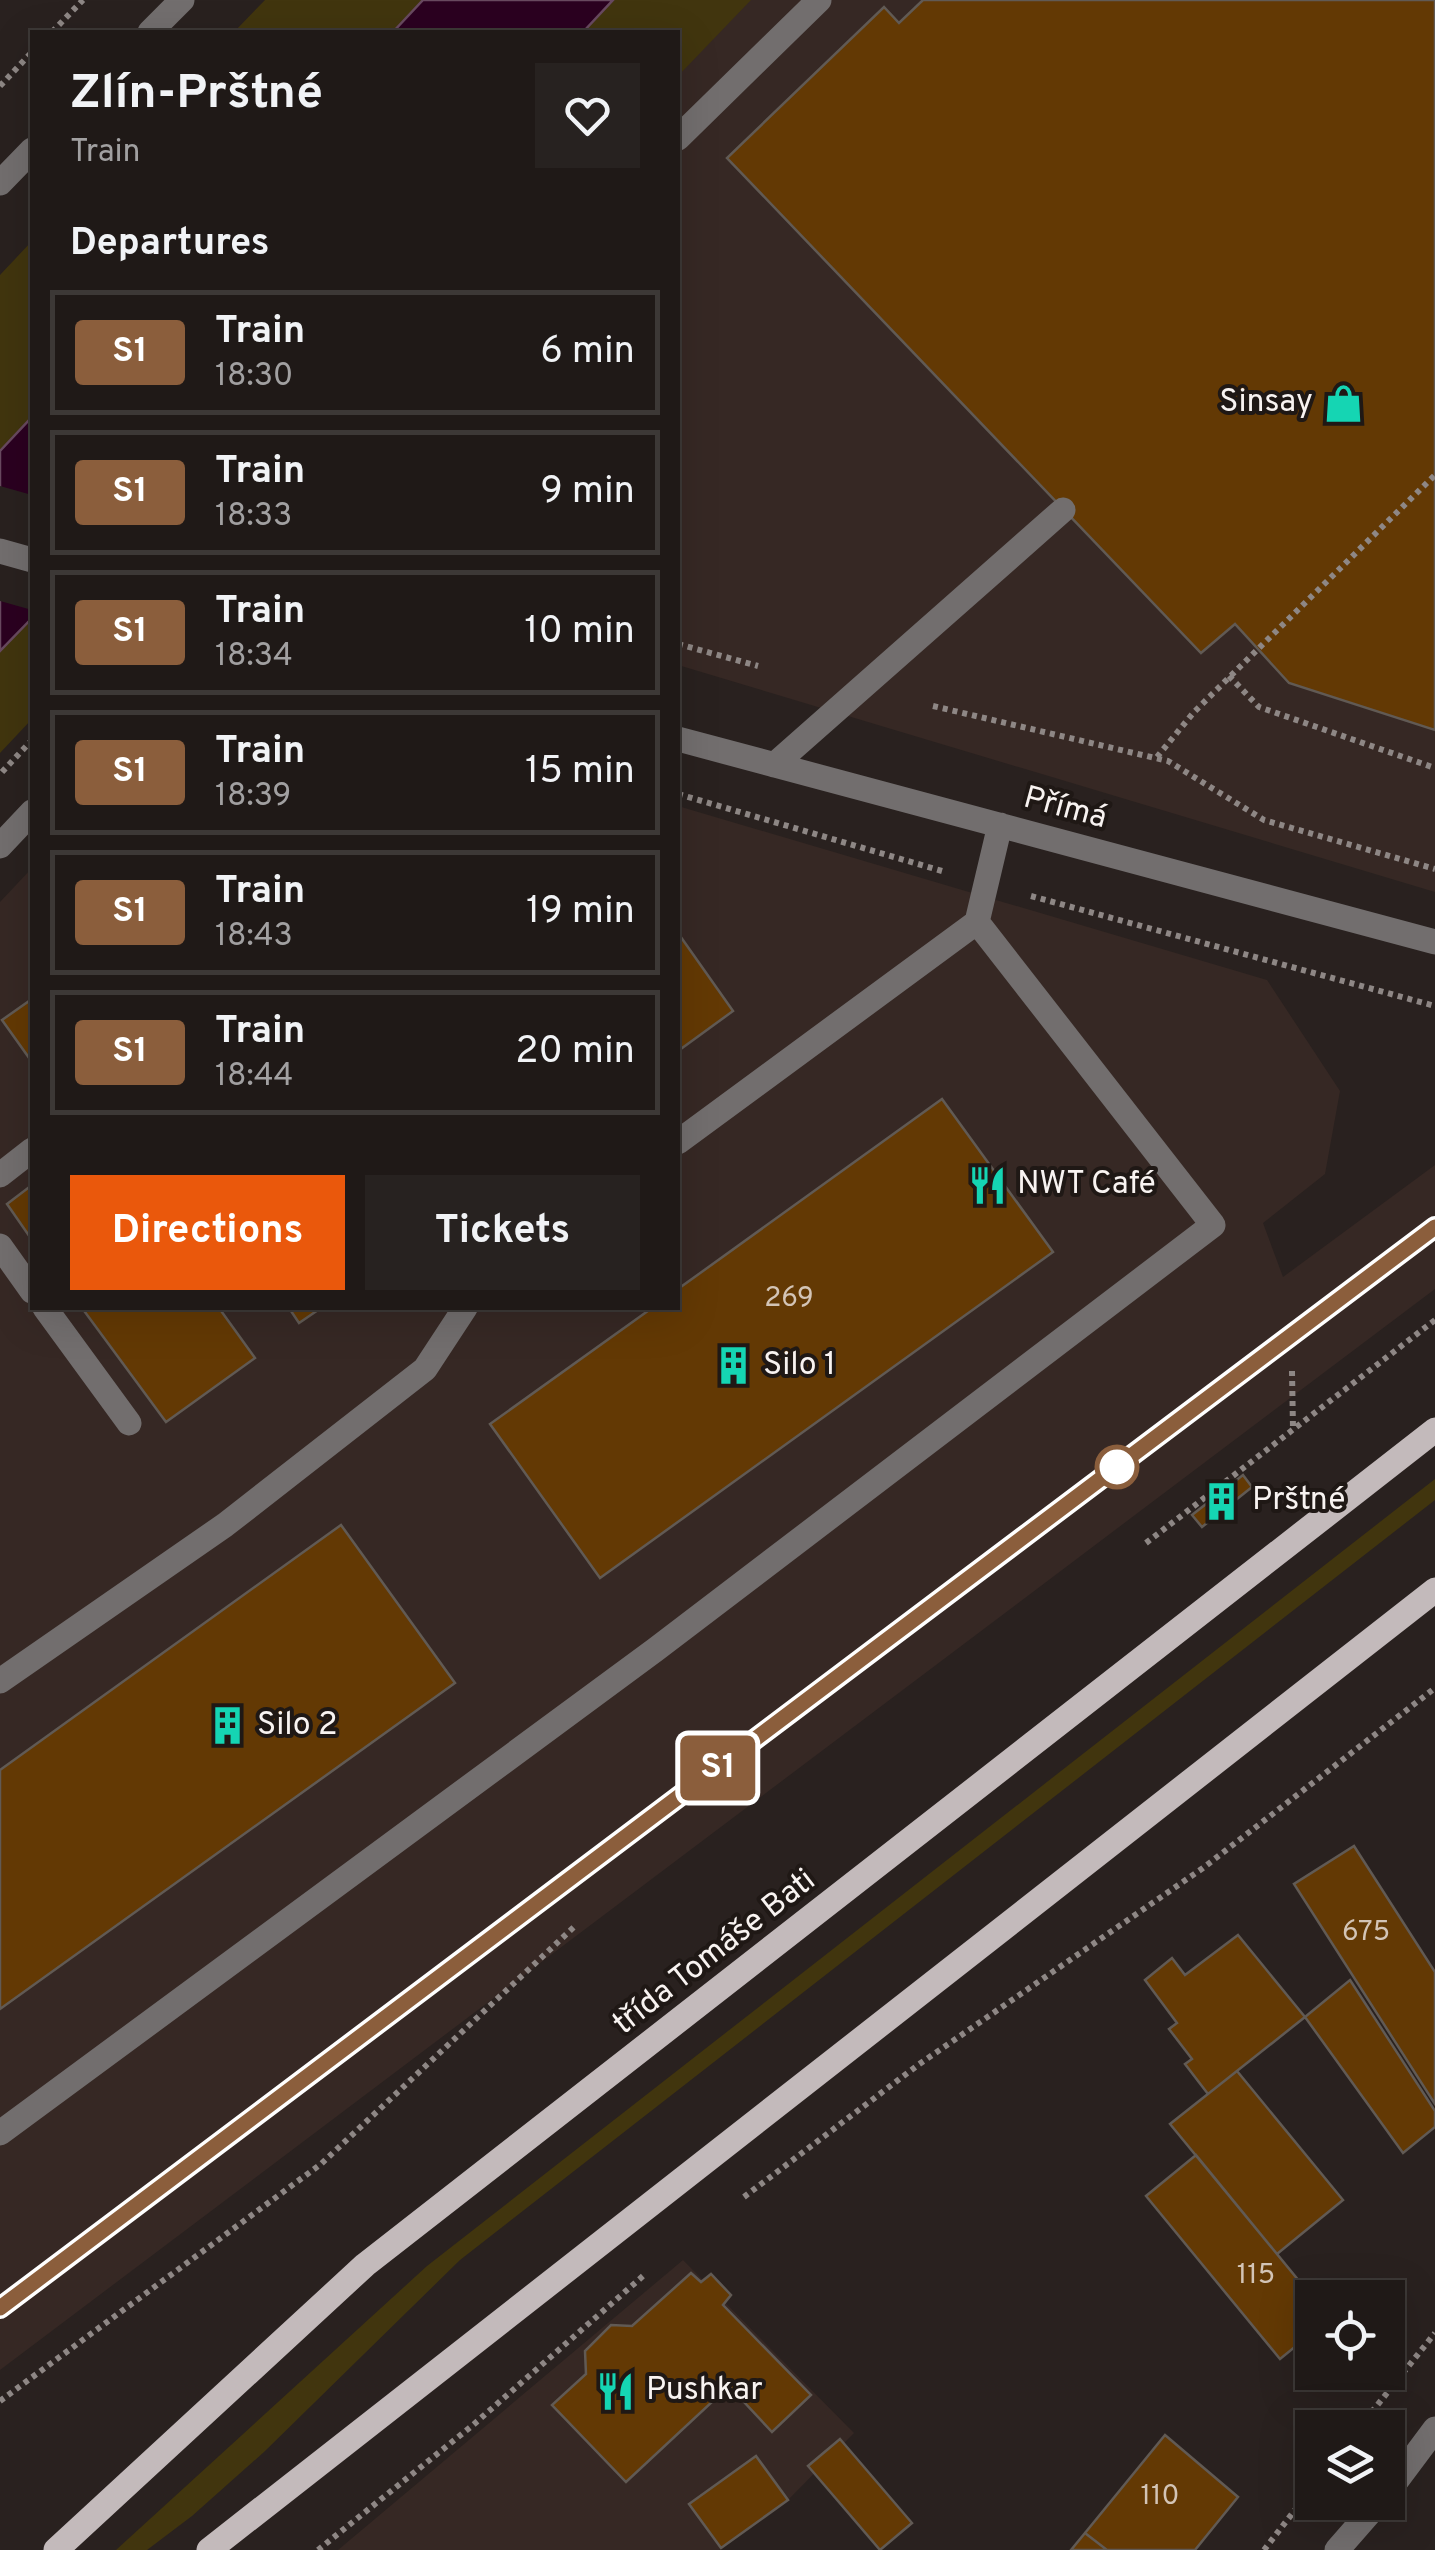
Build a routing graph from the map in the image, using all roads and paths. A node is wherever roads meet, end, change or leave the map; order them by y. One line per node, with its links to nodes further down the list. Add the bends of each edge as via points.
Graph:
1 (83, 0): 4 (path)
2 (182, 0): 5 (street)
3 (819, 0): 8 (street)
4 (54, 30)
5 (152, 30)
6 (30, 54): 7 (path)
7 (0, 86)
8 (680, 136)
9 (30, 152): 10 (street)
10 (0, 183)
11 (1435, 475): 17 (path)
12 (1063, 510): 22 (street)
13 (0, 551): 14 (street)
14 (30, 559)
15 (680, 645): 16 (path)
16 (758, 666)
17 (1230, 676): 21 (path); 23 (path, via 1259,707)
18 (932, 706): 21 (path)
19 (680, 740): 22 (street, Přímá)
20 (30, 742): 24 (path)
21 (1157, 757): 29 (path, via 1264,820)
22 (774, 764): 27 (street, Přímá)
23 (1435, 768)
24 (0, 774)
25 (680, 795): 30 (path)
26 (30, 814): 28 (street)
27 (1000, 825): 30 (street); 32 (street, Přímá)
28 (0, 846)
29 (1435, 869)
30 (986, 884): 31 (street); 33 (path)
31 (977, 922): 34 (street); 51 (street, via 1213,1224 655,1650)
32 (1435, 942)
33 (1435, 1006)
34 (680, 1141)
35 (30, 1152): 36 (street)
36 (0, 1175)
37 (0, 1246): 38 (street)
38 (30, 1287)
39 (46, 1310): 43 (street)
40 (464, 1310): 48 (street, via 425,1369 224,1525)
41 (1435, 1320): 44 (path)
42 (1292, 1371): 44 (path)
43 (129, 1423)
44 (1294, 1428): 46 (path)
45 (1435, 1430): 61 (main road, třída Tomáše Bati, via 365,2265)
46 (1146, 1543)
47 (1435, 1590): 62 (main road)
48 (0, 1681)
49 (1435, 1688): 52 (path, via 1203,1868 918,2065)
50 (575, 1926): 55 (path, via 321,2164)
51 (0, 2132)
52 (734, 2205)
53 (657, 2264): 63 (path)
54 (1435, 2332): 56 (path)
55 (0, 2400)
56 (1374, 2410)
57 (1435, 2428): 58 (street)
58 (1405, 2469)
59 (1295, 2510): 64 (path)
60 (1364, 2520): 65 (street)
61 (56, 2550)
62 (209, 2550)
63 (318, 2550)
64 (1264, 2550)
65 (1337, 2550)

